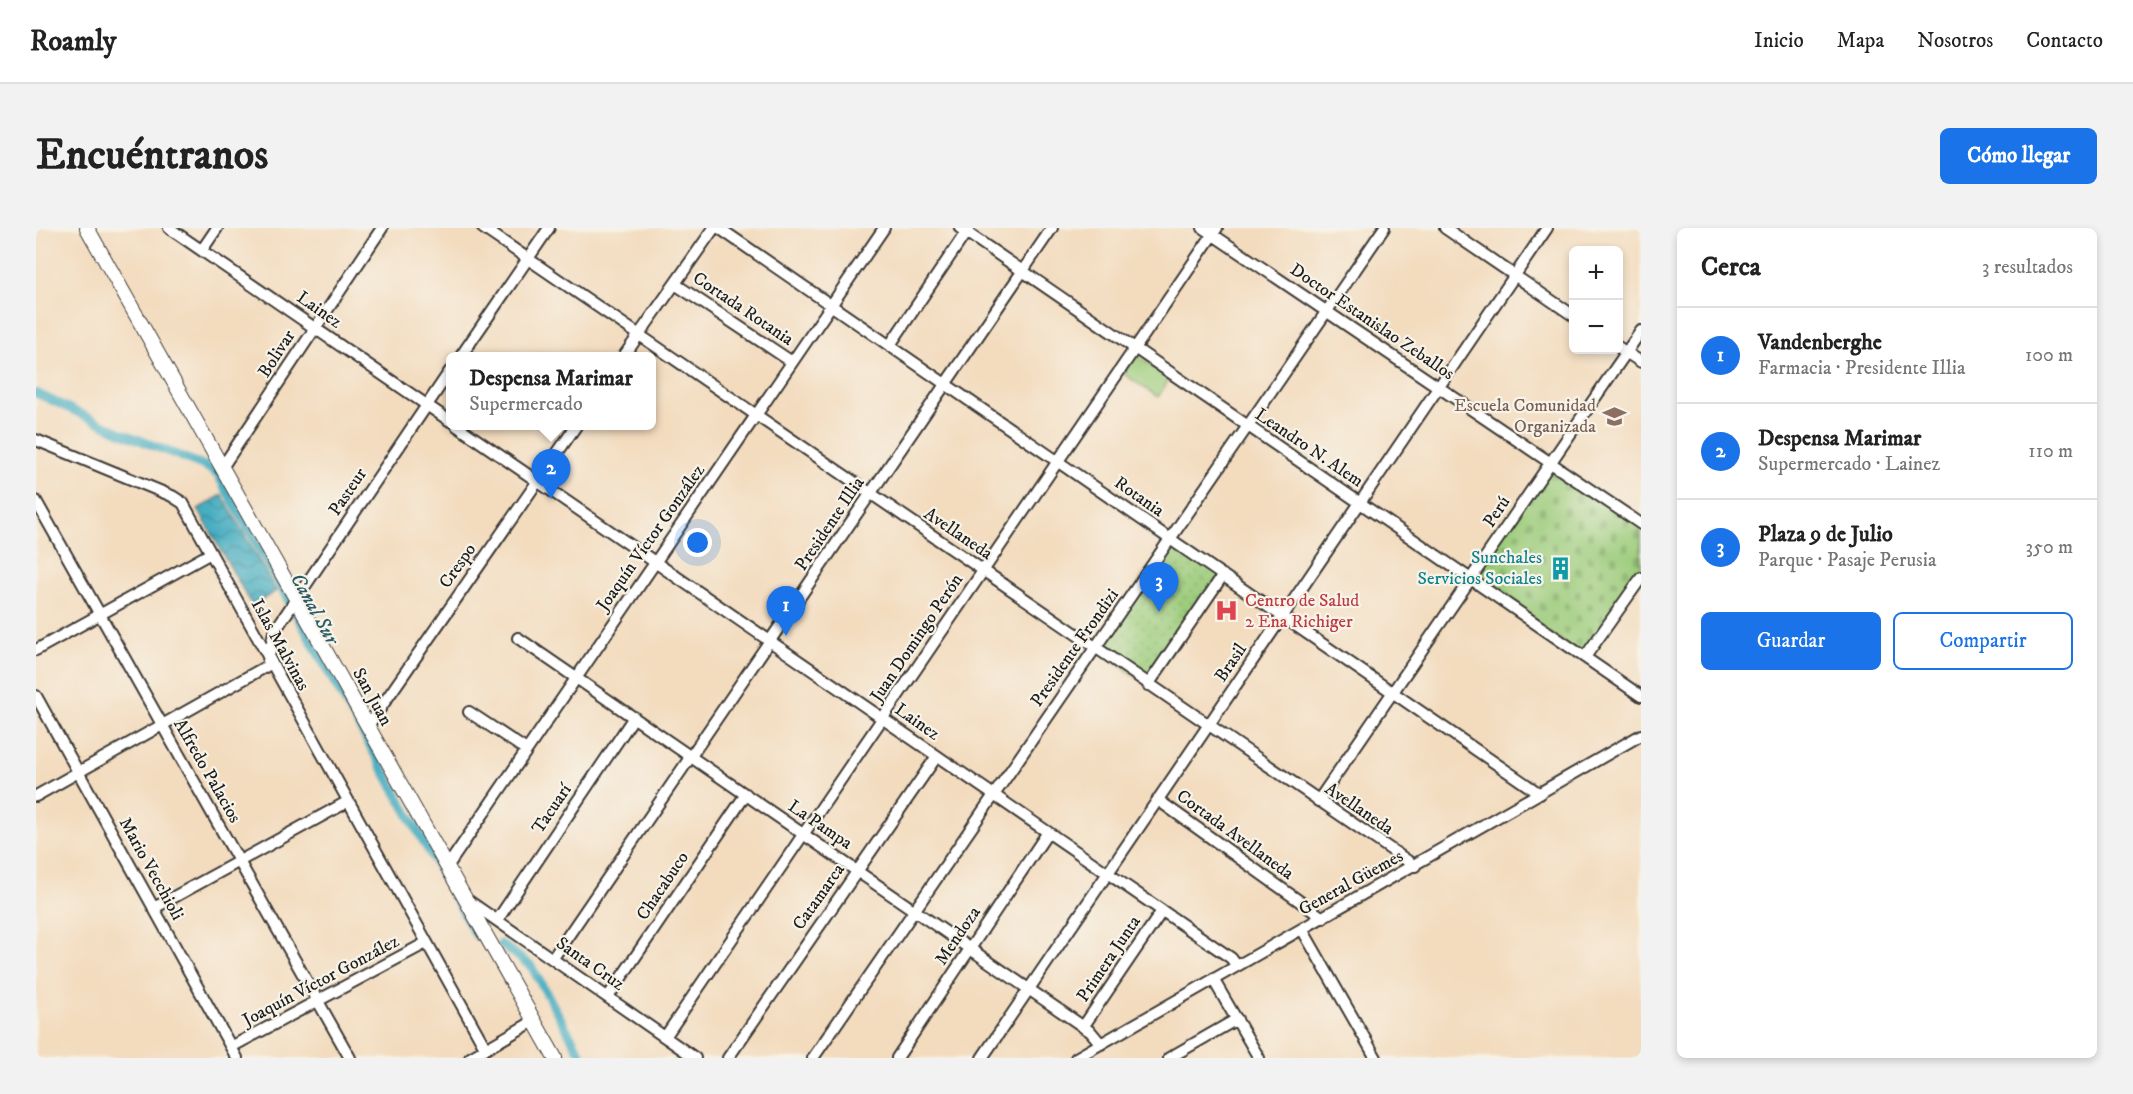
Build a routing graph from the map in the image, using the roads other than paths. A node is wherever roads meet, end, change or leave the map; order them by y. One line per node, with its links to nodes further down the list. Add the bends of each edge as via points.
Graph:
1 (87, 228): 47 (street, San Juan)
2 (169, 228): 15 (street, Lainez)
3 (217, 228): 15 (street)
4 (382, 228): 23 (street, Bolivar)
5 (483, 228): 16 (street, Avellaneda)
6 (549, 228): 16 (street)
7 (716, 228): 19 (street); 20 (street, Rotania)
8 (884, 228): 20 (street, Joaquín Víctor González)
9 (1052, 228): 17 (street, Presidente Illia)
10 (1384, 228): 21 (street, Presidente Frondizi)
11 (1445, 228): 18 (street)
12 (1547, 228): 18 (street, Brasil)
13 (965, 230): 17 (street, Leandro N. Alem); 26 (street)
14 (1211, 230): 21 (street, Doctor Estanislao Zeballos); 27 (street, Juan Domingo Perón)
15 (202, 250): 23 (street, Lainez)
16 (528, 259): 25 (street, Avellaneda); 30 (street)
17 (1022, 271): 27 (street, Leandro N. Alem); 36 (street, Presidente Illia)
18 (1515, 276): 22 (street); 37 (street, Brasil)
19 (675, 284): 25 (street); 33 (street, Cortada Rotania)
20 (831, 307): 26 (street, Rotania); 33 (street, Joaquín Víctor González)
21 (1327, 311): 37 (street, Doctor Estanislao Zeballos); 41 (street, Presidente Frondizi)
22 (1569, 313)
23 (315, 327): 38 (street, Lainez); 47 (street, Bolivar)
24 (1641, 330): 28 (street, Perú)
25 (639, 335): 31 (street); 39 (street, Avellaneda)
26 (890, 345): 36 (street, Rotania)
27 (1135, 348): 41 (street, Leandro N. Alem); 45 (street, Juan Domingo Perón)
28 (1623, 348)
29 (1623, 350): 34 (street)
30 (464, 352)
31 (627, 352)
32 (1619, 354): 46 (street, Perú)
33 (792, 362): 39 (street, Joaquín Víctor González)
34 (1641, 362)
35 (446, 377): 38 (street, Pasteur)
36 (945, 384): 45 (street, Rotania); 49 (street, Presidente Illia)
37 (1439, 387): 46 (street, Doctor Estanislao Zeballos); 51 (street, Brasil)
38 (428, 405): 40 (street, Lainez); 60 (street, Pasteur)
39 (756, 415): 49 (street, Avellaneda); 55 (street, Joaquín Víctor González)
40 (446, 418)
41 (1248, 426): 51 (street, Leandro N. Alem); 53 (street, Presidente Frondizi)
42 (464, 430): 48 (street, Lainez)
43 (573, 430): 48 (street, Crespo)
44 (36, 440): 54 (street, Islas Malvinas, via 178,498)
45 (1058, 461): 53 (street, Rotania); 56 (street, Juan Domingo Perón)
46 (1550, 463): 52 (street, Doctor Estanislao Zeballos); 59 (street, Perú)
47 (221, 469): 60 (street, San Juan)
48 (537, 481): 55 (street, Lainez); 80 (street, Crespo)
49 (870, 494): 56 (street, Avellaneda); 66 (street, Presidente Illia)
50 (36, 501): 61 (street, Alfredo Palacios)
51 (1360, 503): 59 (street, Leandro N. Alem); 62 (street, Brasil)
52 (1641, 524)
53 (1170, 539): 57 (street, Rotania); 67 (street, Presidente Frondizi)
54 (211, 553): 61 (street); 64 (street, Islas Malvinas)
55 (654, 563): 66 (street, Lainez); 71 (street, Joaquín Víctor González)
56 (983, 571): 67 (street, Avellaneda); 78 (street, Juan Domingo Perón)
57 (1224, 575): 62 (street, Rotania); 72 (street)
58 (1641, 578): 69 (street)
59 (1471, 579): 69 (street, Leandro N. Alem); 73 (street, Perú)
60 (296, 597): 63 (street, Pasteur); 80 (street, San Juan)
61 (100, 614): 68 (street); 79 (street, Alfredo Palacios)
62 (1282, 617): 73 (street, Rotania); 81 (street, Brasil)
63 (276, 629): 64 (street, via 267,635); 70 (street, Pasteur)
64 (255, 633): 70 (street, Islas Malvinas)
65 (518, 638): 71 (street, La Pampa)
66 (770, 641): 78 (street, Lainez); 84 (street, Presidente Illia)
67 (1095, 648): 72 (street, Avellaneda); 89 (street, Presidente Frondizi)
68 (36, 650)
69 (1585, 657): 75 (street, Leandro N. Alem)
70 (270, 661): 79 (street); 93 (street, Islas Malvinas)
71 (575, 677): 77 (street, La Pampa); 83 (street, Joaquín Víctor González)
72 (1148, 685): 81 (street, Avellaneda)
73 (1393, 692): 88 (street, Rotania); 92 (street, Perú)
74 (36, 696): 86 (street, Mario Vecchioli)
75 (1641, 696)
76 (469, 712): 83 (street)
77 (634, 717): 84 (street, La Pampa); 106 (street, Tacuarí)
78 (883, 718): 85 (street, Lainez); 95 (street, Juan Domingo Perón)
79 (162, 724): 86 (street); 96 (street, Alfredo Palacios)
80 (368, 726): 98 (street, San Juan)
81 (1208, 726): 91 (street, Brasil); 92 (street, Avellaneda)
82 (1641, 735): 88 (street, General Güemes)
83 (525, 749): 98 (street, Joaquín Víctor González)
84 (691, 756): 87 (street, La Pampa); 110 (street, Presidente Illia)
85 (937, 756): 89 (street, Lainez); 99 (street, Catamarca)
86 (79, 772): 90 (street); 102 (street, Mario Vecchioli)
87 (746, 794): 95 (street, La Pampa); 114 (street, Chacabuco)
88 (1540, 794): 97 (street, General Güemes)
89 (994, 795): 94 (street, Lainez); 103 (street, Presidente Frondizi)
90 (36, 796)
91 (1158, 800): 100 (street, Brasil); 105 (street, Cortada Avellaneda)
92 (1318, 801): 97 (street, Avellaneda)
93 (347, 802): 96 (street); 108 (street, Islas Malvinas)
94 (1048, 832): 100 (street, Lainez); 109 (street, Mendoza)
95 (804, 834): 99 (street, La Pampa); 119 (street, Juan Domingo Perón)
96 (239, 861): 102 (street); 115 (street, Alfredo Palacios)
97 (1415, 866): 105 (street, General Güemes)
98 (447, 867): 101 (street, San Juan)
99 (857, 871): 103 (street, La Pampa); 128 (street, Catamarca)
100 (1108, 873): 104 (street, Lainez); 113 (street, Brasil)
101 (464, 898): 106 (street, Santa Cruz); 117 (street, San Juan)
102 (154, 908): 121 (street, Mario Vecchioli)
103 (915, 910): 109 (street, La Pampa); 129 (street, Presidente Frondizi)
104 (1162, 911): 111 (street, Lainez); 118 (street, Primera Junta)
105 (1323, 918): 107 (street, General Güemes)
106 (498, 919): 110 (street, Santa Cruz)
107 (1302, 929): 111 (street, General Güemes); 135 (street)
108 (426, 943): 115 (street, Joaquín Víctor González); 122 (street, Islas Malvinas)
109 (970, 948): 113 (street, La Pampa); 130 (street, Mendoza)
110 (553, 958): 114 (street, Santa Cruz)
111 (1237, 966): 112 (street, General Güemes)
112 (1213, 979): 116 (street); 120 (street, General Güemes)
113 (1029, 989): 118 (street, La Pampa); 131 (street, Brasil)
114 (609, 996): 119 (street, Santa Cruz)
115 (318, 1000): 121 (street, Joaquín Víctor González); 124 (street, Alfredo Palacios)
116 (1237, 1019): 133 (street); 134 (street)
117 (534, 1021): 122 (street); 126 (street, San Juan)
118 (1083, 1026): 120 (street, La Pampa)
119 (665, 1037): 127 (street, Santa Cruz)
120 (1101, 1044): 132 (street, General Güemes)
121 (231, 1047): 123 (street, Mario Vecchioli)
122 (486, 1049): 125 (street)
123 (237, 1058)
124 (350, 1058)
125 (470, 1058)
126 (555, 1058)
127 (695, 1058)
128 (728, 1058)
129 (813, 1058)
130 (897, 1058)
131 (982, 1058)
132 (1076, 1058)
133 (1169, 1058)
134 (1259, 1058)
135 (1376, 1058)

